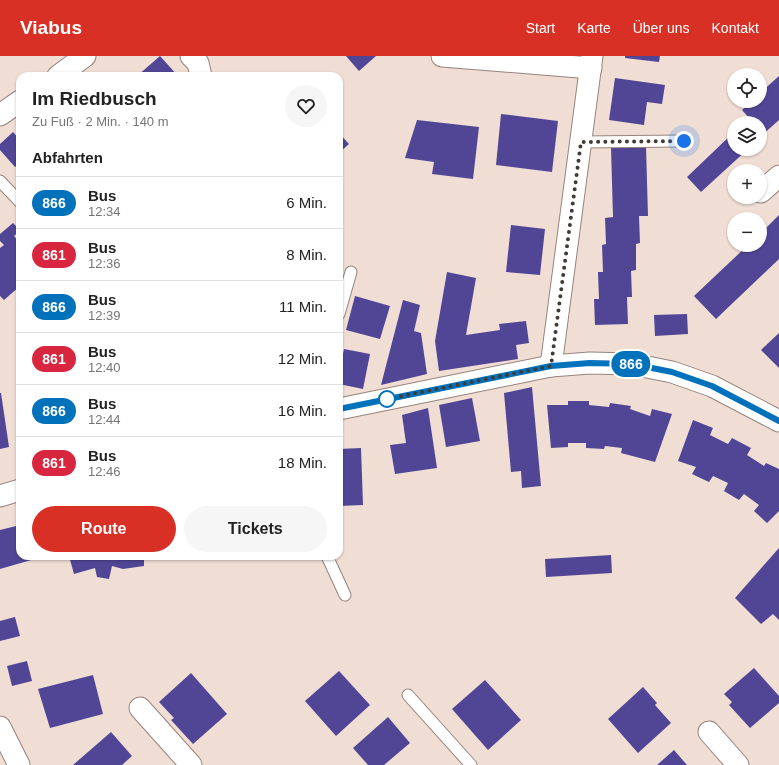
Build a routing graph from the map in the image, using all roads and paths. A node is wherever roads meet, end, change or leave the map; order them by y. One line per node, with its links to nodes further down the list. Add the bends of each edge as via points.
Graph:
1 (85, 56): 5 (street)
2 (191, 56): 6 (street, via 198,63)
3 (442, 56): 4 (street)
4 (592, 62): 10 (street)
5 (63, 72)
6 (200, 72)
7 (16, 105): 8 (street)
8 (0, 115)
9 (684, 141): 10 (lane)
10 (581, 142): 17 (street)
11 (779, 176): 13 (street)
12 (0, 181): 14 (lane)
13 (767, 187)
14 (16, 198)
15 (351, 272): 16 (lane)
16 (343, 300)
17 (551, 366): 18 (street); 19 (street, via 590,363 632,364 672,372 712,386)
18 (343, 408)
19 (779, 421)
20 (16, 491): 21 (street)
21 (0, 496)
22 (329, 560): 23 (lane)
23 (345, 595)
24 (408, 695): 30 (lane)
25 (140, 708): 29 (street)
26 (0, 727): 28 (street)
27 (709, 732): 31 (street)
28 (19, 765)
29 (191, 765)
30 (471, 765)
31 (738, 765)

